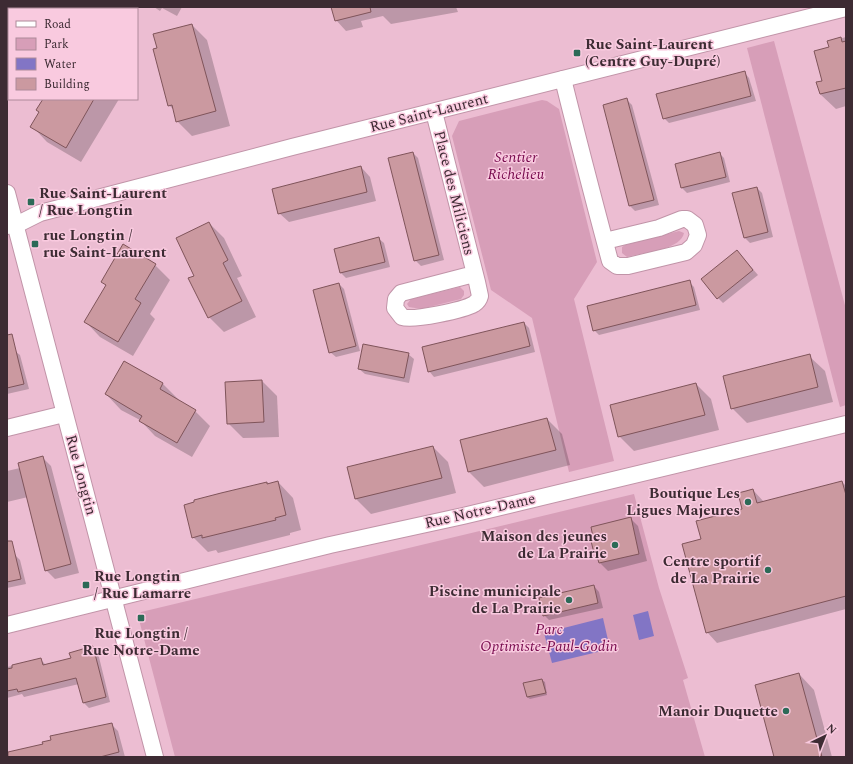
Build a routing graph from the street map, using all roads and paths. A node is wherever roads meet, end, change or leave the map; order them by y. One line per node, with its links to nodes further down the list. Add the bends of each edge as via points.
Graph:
1 (846, 8): 2 (street, Rue Saint-Laurent)
2 (563, 79): 3 (street, Rue Saint-Laurent); 6 (street)
3 (434, 112): 5 (street, Rue Saint-Laurent, via 40,213); 7 (street, Place des Miliciens)
4 (7, 193): 5 (street, Rue Longtin)
5 (11, 225): 8 (street, Rue Longtin)
6 (605, 241): 6 (street, via 610,261 617,266 628,266 686,252 694,245 698,235 694,225 687,219)
7 (474, 274): 7 (street, Place des Miliciens, via 480,296 473,304 414,319 402,317 395,308 396,299 401,293)
8 (64, 414): 10 (street); 11 (street, Rue Longtin)
9 (846, 424): 11 (street, Rue Notre-Dame, via 463,516 330,545)
10 (7, 428)
11 (114, 600): 12 (street, Rue Notre-Dame); 13 (street, Rue Longtin)
12 (7, 626)
13 (155, 757)

